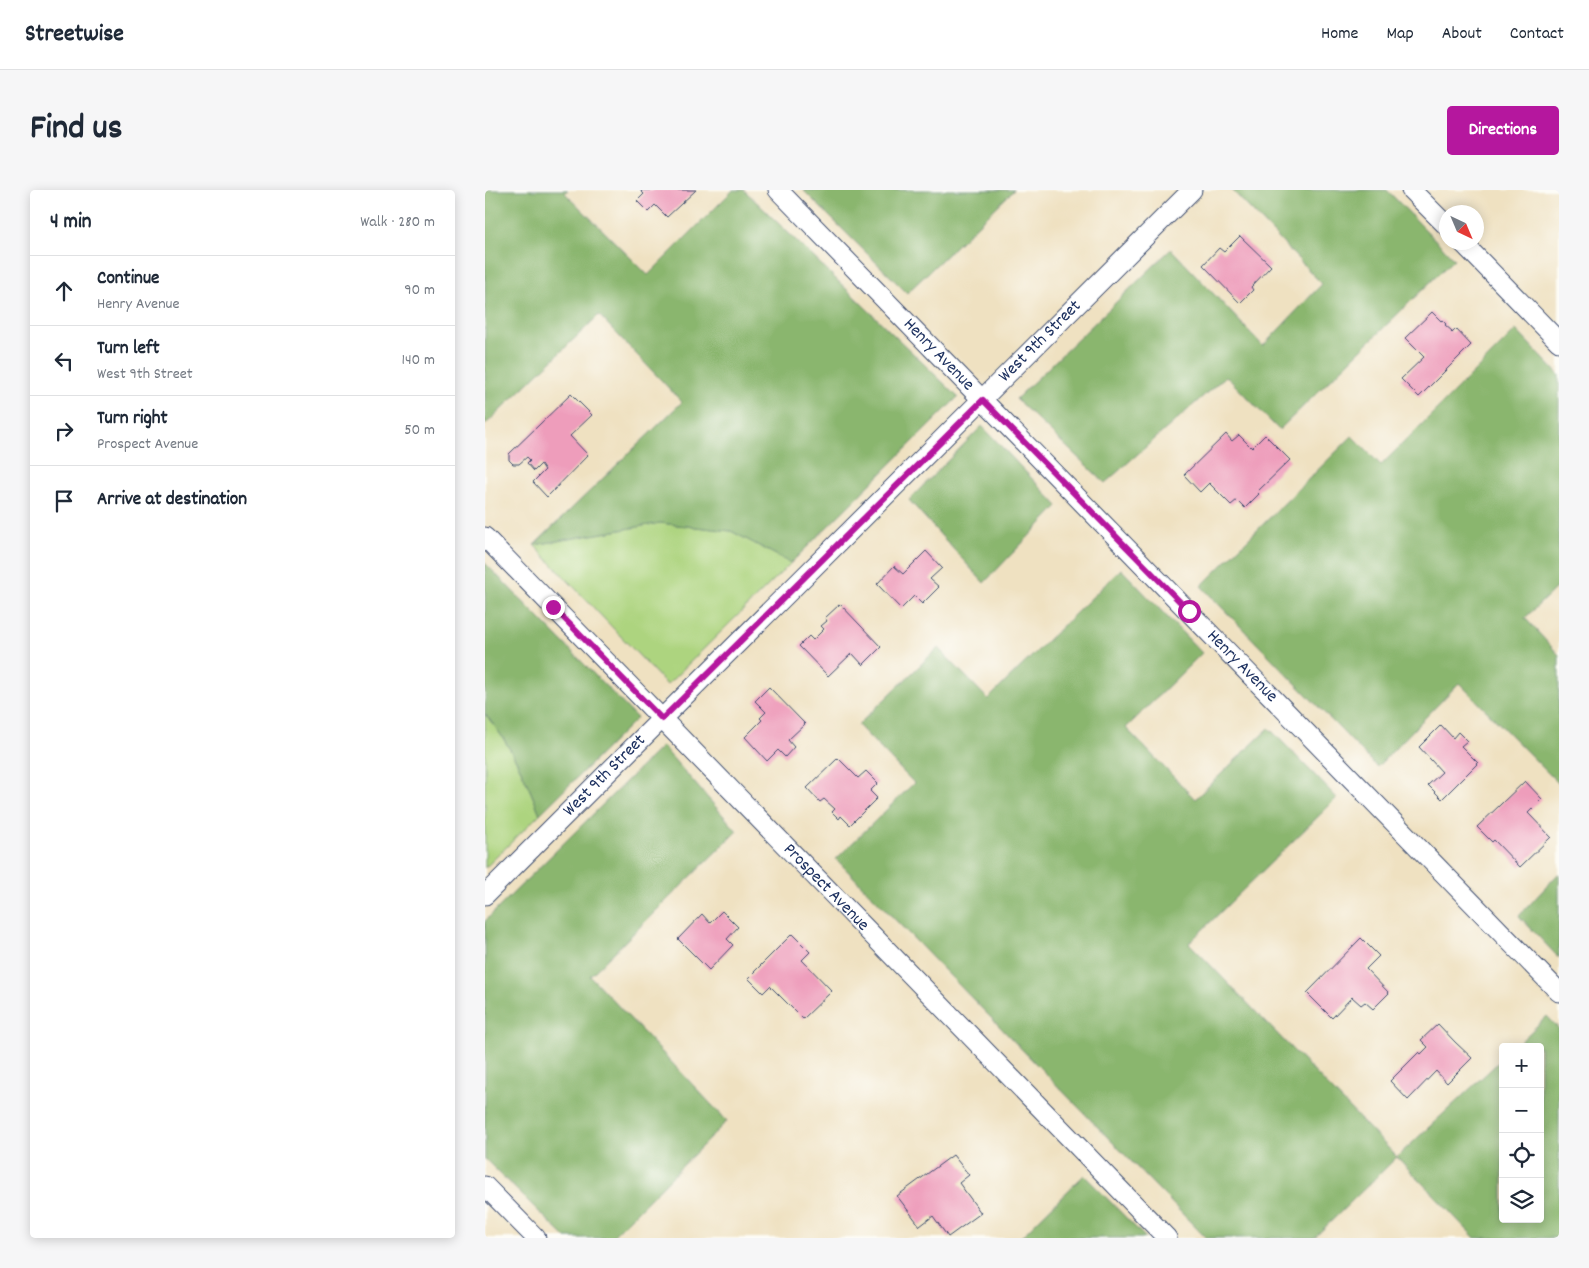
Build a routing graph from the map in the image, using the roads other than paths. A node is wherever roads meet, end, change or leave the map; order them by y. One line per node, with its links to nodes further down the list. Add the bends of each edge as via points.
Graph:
1 (778, 190): 7 (street, Henry Avenue)
2 (1192, 190): 7 (street, West 9th Street)
3 (1411, 190): 4 (street)
4 (1439, 218)
5 (1470, 250): 6 (street)
6 (1559, 342)
7 (983, 400): 9 (street, West 9th Street); 11 (street, Henry Avenue)
8 (485, 537): 9 (street, Prospect Avenue)
9 (662, 719): 10 (street, West 9th Street); 14 (street, Prospect Avenue)
10 (485, 895)
11 (1559, 992)
12 (485, 1186): 13 (street)
13 (536, 1238)
14 (1167, 1238)

